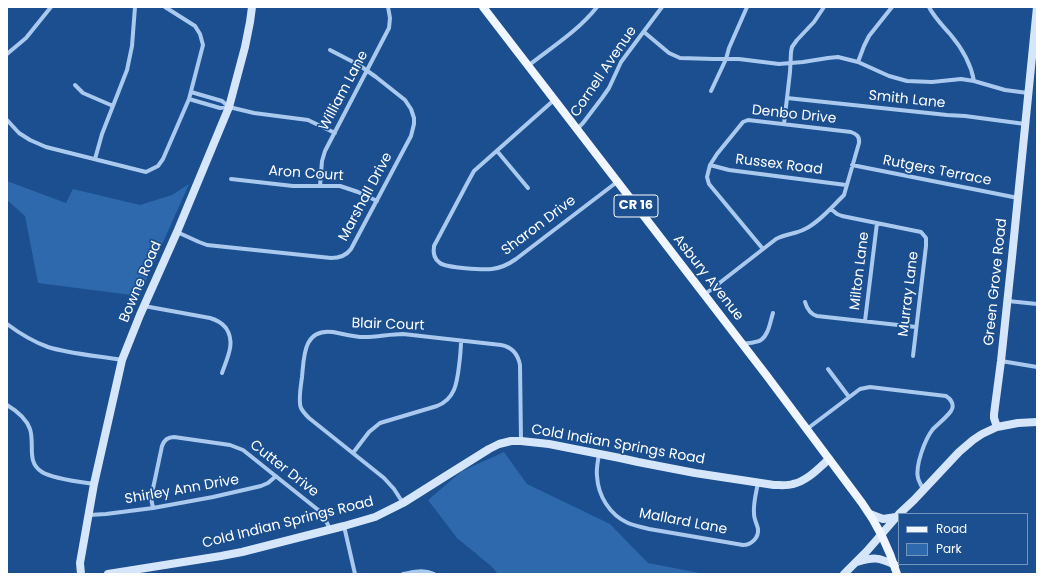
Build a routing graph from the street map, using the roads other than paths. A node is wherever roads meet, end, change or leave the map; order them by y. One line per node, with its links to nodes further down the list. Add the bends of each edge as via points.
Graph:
1 (51, 7): 16 (street, via 26,38)
2 (135, 7): 30 (street, via 132,46)
3 (165, 7): 25 (street, via 195,26 200,34 203,45)
4 (252, 7): 31 (street, Bowne Road, via 245,47)
5 (388, 7): 21 (street, William Lane, via 389,28)
6 (483, 7): 20 (main road, Asbury Avenue / CR 16)
7 (597, 7): 20 (street, via 579,27)
8 (662, 7): 14 (street, Cornell Avenue)
9 (747, 7): 17 (street)
10 (824, 7): 19 (street, via 792,47)
11 (892, 7): 18 (street, via 869,36)
12 (929, 7): 22 (street, via 959,46 972,69)
13 (1037, 7): 26 (street, Green Grove Road)
14 (644, 32): 17 (street, via 674,56); 35 (street, Cornell Avenue, via 621,62 609,88)
15 (330, 50): 21 (street, Marshall Drive)
16 (7, 54)
17 (726, 59): 19 (street); 24 (street)
18 (858, 62): 19 (street, via 833,57); 22 (street, via 907,81)
19 (791, 63): 27 (street)
20 (528, 66): 29 (main road, Asbury Avenue / CR 16)
21 (367, 71): 36 (street, William Lane); 47 (street, Marshall Drive, via 405,100 411,109 414,124 411,136)
22 (974, 81): 26 (street, via 1005,90)
23 (75, 85): 30 (street, via 83,93)
24 (711, 91)
25 (191, 92): 28 (street); 31 (street, via 222,101)
26 (1028, 93): 34 (street, Green Grove Road)
27 (787, 98): 33 (street); 34 (street, Smith Lane)
28 (189, 99): 31 (street, via 220,108); 38 (street, via 158,166 146,172)
29 (554, 100): 35 (main road, Asbury Avenue / CR 16); 37 (street, Sharon Drive)
30 (112, 106): 38 (street)
31 (229, 107): 36 (street, via 308,120); 50 (street, Bowne Road)
32 (7, 120): 38 (street, via 30,140 46,147)
33 (784, 124): 39 (street, Denbo Drive, via 745,120); 40 (street, Denbo Drive, via 851,132 857,135 859,140)
34 (1025, 124): 46 (street, Green Grove Road)
35 (577, 129): 42 (main road, Asbury Avenue / CR 16)
36 (334, 132): 44 (street, William Lane, via 322,157)
37 (496, 151): 42 (street, Sharon Drive, via 471,176 434,246 436,259 444,265 481,270 506,265); 45 (street)
38 (95, 159)
39 (710, 165): 43 (street, Russex Road, via 729,170); 51 (street, via 707,177 709,184)
40 (852, 165): 43 (street); 46 (street, Rutgers Terrace)
41 (231, 179): 44 (street, Aron Court, via 293,186)
42 (617, 182): 52 (main road, Asbury Avenue / CR 16)
43 (846, 185): 48 (street, via 844,195)
44 (320, 186): 47 (street, Aron Court, via 347,188)
45 (528, 188)
46 (1018, 198): 53 (street, Green Grove Road)
47 (377, 201): 50 (street, Marshall Drive, via 352,249 337,258 207,244)
48 (830, 209): 49 (street, via 842,216); 51 (street, via 805,229 779,237)
49 (877, 223): 58 (street, Milton Lane); 60 (street, Murray Lane, via 921,232 926,238)
50 (177, 232): 56 (street, Bowne Road)
51 (763, 249): 52 (street)
52 (704, 295): 62 (main road, Asbury Avenue / CR 16)
53 (1008, 301): 55 (street); 65 (street, Green Grove Road)
54 (805, 302): 58 (street, via 809,310 817,316)
55 (1037, 304)
56 (144, 306): 64 (street, Bowne Road); 68 (street, via 210,318 222,323 231,342)
57 (773, 313): 62 (street, via 768,332 762,339)
58 (865, 321): 60 (street)
59 (7, 324): 64 (street, via 32,340 49,347)
60 (916, 327): 63 (street, Murray Lane)
61 (462, 341): 74 (street, Blair Court, via 506,346 517,354 520,365); 75 (street, via 456,384 446,401 380,423 369,432); 75 (street, Blair Court, via 403,334 360,337 325,332 310,339 306,347 301,408 309,418)
62 (741, 344): 73 (main road, Asbury Avenue / CR 16)
63 (913, 356)
64 (122, 360): 80 (street, Bowne Road)
65 (1001, 361): 66 (street); 72 (street, Green Grove Road, via 994,414)
66 (1037, 367)
67 (828, 369): 69 (street)
68 (222, 373)
69 (849, 397): 73 (street); 81 (street, via 860,389 870,387 943,395 950,399 953,405 951,411 933,429 922,450 918,478)
70 (7, 405): 80 (street, via 20,413 26,422 31,434 32,459 40,471 51,476)
71 (1037, 422): 72 (street)
72 (997, 428): 81 (street, via 968,444)
73 (807, 429): 77 (main road, Asbury Avenue / CR 16)
74 (521, 441): 76 (street, Cold Indian Springs Road); 82 (street, Cold Indian Springs Road, via 499,444 489,449)
75 (353, 453): 82 (street, Blair Court, via 384,478)
76 (599, 454): 79 (street, Cold Indian Springs Road); 79 (street, Mallard Lane, via 597,475 604,501 614,515 635,526 649,529 743,545 750,544 758,533 754,513)
77 (829, 460): 79 (street, Cold Indian Springs Road, via 794,484); 85 (main road, Asbury Avenue / CR 16)
78 (276, 476): 83 (street, Shirley Ann Drive, via 261,486); 83 (street, Cutter Drive, via 234,446 170,437 162,446 151,498); 89 (street, Cutter Drive, via 322,513)
79 (758, 483)
80 (94, 484): 86 (street, Bowne Road)
81 (923, 490): 84 (street)
82 (403, 504): 88 (street, Cold Indian Springs Road, via 375,517)
83 (153, 508): 86 (street, Shirley Ann Drive)
84 (900, 513)
85 (870, 514): 87 (street, via 882,519); 90 (main road, Asbury Avenue / CR 16)
86 (88, 515): 93 (street, Bowne Road, via 80,563)
87 (898, 515): 90 (street)
88 (344, 526): 89 (street, Cold Indian Springs Road); 95 (street)
89 (330, 529): 94 (street, Cold Indian Springs Road, via 221,556)
90 (882, 535): 91 (street); 92 (main road, Asbury Avenue / CR 16)
91 (856, 563): 92 (street, via 878,558); 98 (street)
92 (895, 565): 99 (main road, Asbury Avenue / CR 16)
93 (81, 574)
94 (108, 574)
95 (355, 574)
96 (403, 574): 97 (street, via 421,571)
97 (434, 574)
98 (844, 574)
99 (898, 574)

